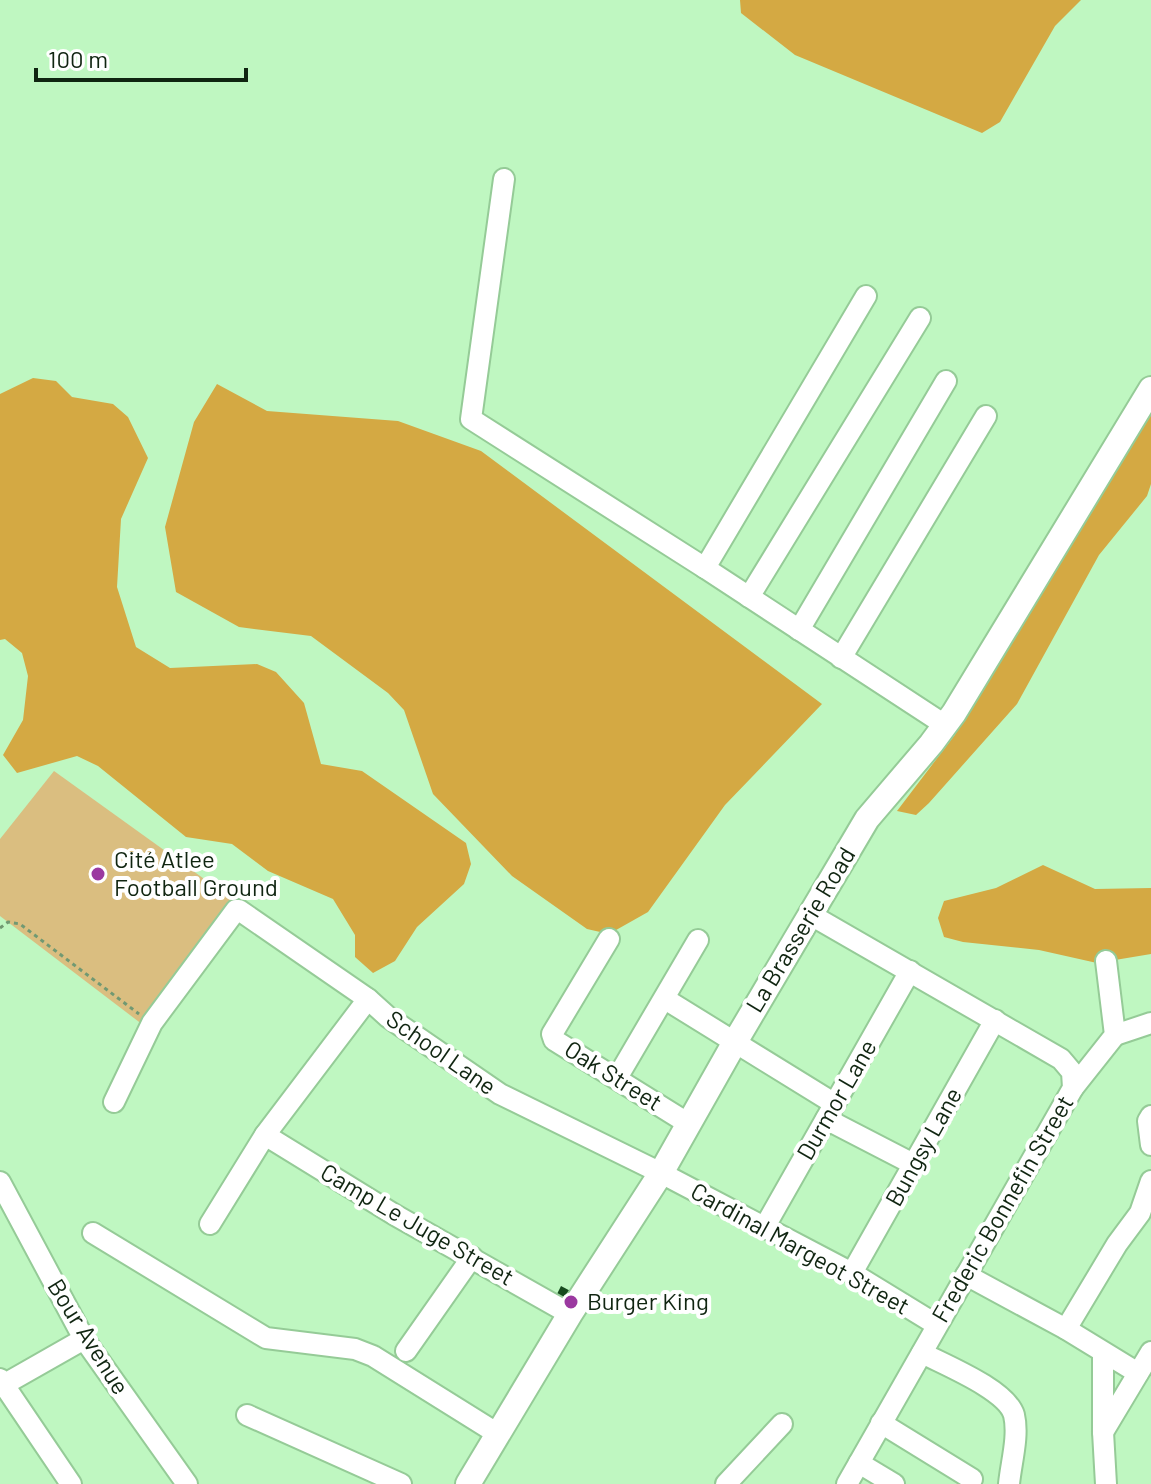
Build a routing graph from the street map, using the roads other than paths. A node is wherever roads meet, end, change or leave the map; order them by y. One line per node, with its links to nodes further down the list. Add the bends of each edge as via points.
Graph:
1 (504, 179): 7 (street, via 471,419)
2 (866, 296): 7 (street)
3 (920, 318): 8 (street)
4 (946, 381): 9 (street)
5 (1151, 389): 11 (main road, La Brasserie Road)
6 (986, 416): 10 (street)
7 (705, 568): 8 (street)
8 (749, 597): 9 (street)
9 (799, 630): 10 (street)
10 (841, 658): 11 (street)
11 (945, 725): 12 (main road, La Brasserie Road, via 867,819)
12 (811, 915): 16 (street, Frederic Bonnefin Street); 22 (main road, La Brasserie Road)
13 (609, 939): 23 (street, Oak Street, via 552,1034)
14 (698, 940): 18 (street)
15 (1106, 961): 21 (street)
16 (910, 971): 19 (street, Frederic Bonnefin Street); 26 (street, Durmor Lane)
17 (368, 999): 25 (street, School Lane, via 236,910 152,1023); 29 (street); 32 (street, School Lane, via 500,1094)
18 (665, 999): 22 (street); 23 (street)
19 (995, 1020): 24 (street, Frederic Bonnefin Street, via 1061,1059 1072,1072); 31 (street, Bungsy Lane)
20 (1151, 1023): 21 (street)
21 (1115, 1035): 24 (street)
22 (735, 1042): 26 (street); 28 (main road, La Brasserie Road)
23 (617, 1078): 28 (street, Oak Street)
24 (1073, 1088): 41 (street, Frederic Bonnefin Street)
25 (114, 1102)
26 (830, 1111): 31 (street); 37 (street, Durmor Lane)
27 (1151, 1116): 30 (street)
28 (689, 1124): 32 (main road, La Brasserie Road)
29 (265, 1135): 36 (street); 39 (street, Camp Le Juge Street)
30 (1151, 1145)
31 (915, 1165): 40 (street, Bungsy Lane)
32 (661, 1173): 37 (street, Cardinal Margeot Street); 42 (main road, La Brasserie Road)
33 (1151, 1181): 35 (street)
34 (0, 1182): 45 (street, Bour Avenue)
35 (1146, 1216): 44 (street, via 1117,1244)
36 (210, 1224)
37 (764, 1228): 40 (street, Cardinal Margeot Street)
38 (93, 1233): 56 (street, via 266,1338 364,1352)
39 (472, 1257): 42 (street, Camp Le Juge Street); 46 (street)
40 (852, 1273): 43 (street, Cardinal Margeot Street)
41 (966, 1275): 43 (street, Frederic Bonnefin Street); 44 (street)
42 (570, 1314): 56 (main road, La Brasserie Road)
43 (937, 1325): 48 (street, Frederic Bonnefin Street)
44 (1066, 1329): 49 (street)
45 (84, 1339): 51 (street); 60 (street, Bour Avenue)
46 (406, 1351)
47 (1151, 1352): 50 (street)
48 (922, 1353): 53 (street, Frederic Bonnefin Street); 66 (street, via 997,1393 1013,1412)
49 (1103, 1353): 50 (street); 55 (street)
50 (1138, 1373): 55 (street)
51 (2, 1382): 59 (street)
52 (247, 1415): 61 (street)
53 (881, 1423): 57 (street, Frederic Bonnefin Street); 58 (street)
54 (782, 1424): 63 (street)
55 (1103, 1432): 67 (street)
56 (498, 1434): 62 (main road, La Brasserie Road)
57 (859, 1463): 64 (street, Frederic Bonnefin Street); 65 (street)
58 (972, 1479)
59 (71, 1484)
60 (187, 1484)
61 (401, 1484)
62 (468, 1484)
63 (726, 1484)
64 (847, 1484)
65 (894, 1484)
66 (1009, 1484)
67 (1106, 1484)

